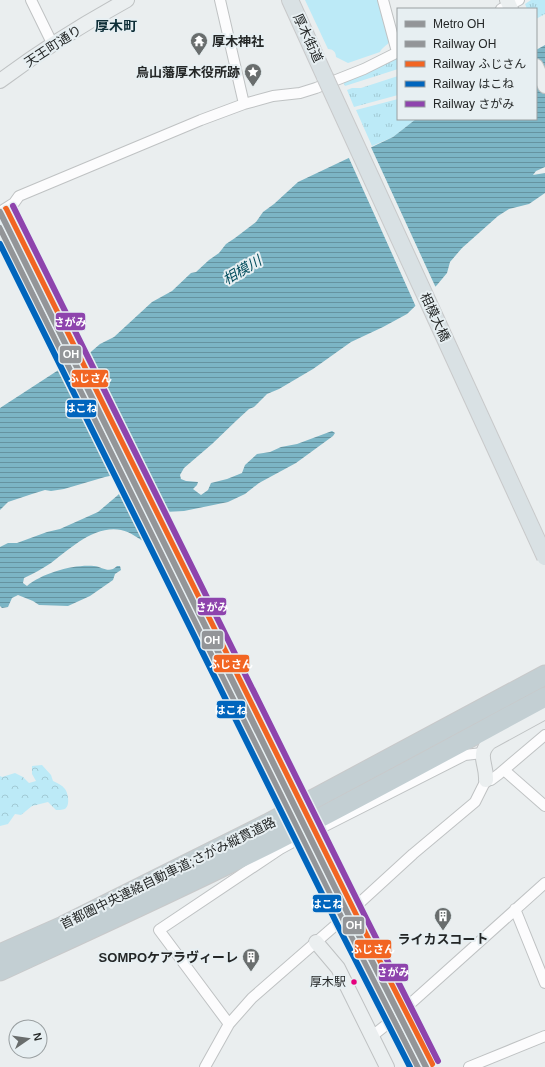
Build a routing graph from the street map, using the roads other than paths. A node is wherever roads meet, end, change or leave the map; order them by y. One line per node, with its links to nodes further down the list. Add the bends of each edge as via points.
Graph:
1 (31, 0): 6 (street)
2 (127, 0): 6 (street, 天王町通り)
3 (220, 0): 12 (street)
4 (290, 0): 9 (main road, 厚木街道)
5 (383, 0): 7 (street)
6 (53, 45): 10 (street, 天王町通り)
7 (397, 52): 12 (street, via 364,69 316,88)
8 (537, 68): 11 (street)
9 (325, 77): 14 (main road, 相模大橋, bridge)
10 (0, 81)
11 (545, 86)
12 (244, 104): 13 (street, via 18,196 14,203)
13 (0, 212)
14 (545, 557)
15 (545, 675): 23 (highway, 首都圏中央連絡自動車道;さがみ縦貫道路)
16 (545, 697): 25 (highway, 首都圏中央連絡自動車道;さがみ縦貫道路, via 367,794)
17 (545, 712): 19 (street, via 490,742)
18 (545, 735): 20 (street)
19 (482, 753): 21 (street); 35 (street, via 466,755 280,849 159,930)
20 (504, 770): 21 (street, via 491,780); 22 (street)
21 (486, 780): 26 (street, via 475,802)
22 (545, 806)
23 (267, 824): 29 (highway, via 73,912); 31 (highway, 首都圏中央連絡自動車道;さがみ縦貫道路)
24 (545, 883): 27 (street)
25 (186, 884): 32 (highway, 首都圏中央連絡自動車道;さがみ縦貫道路); 34 (highway)
26 (354, 908)
27 (515, 909): 33 (street); 37 (street)
28 (338, 923): 30 (street)
29 (0, 941)
30 (316, 942): 35 (street, via 252,998); 37 (street, via 338,968)
31 (0, 954)
32 (0, 971)
33 (545, 983)
34 (0, 985)
35 (229, 1024): 38 (street)
36 (545, 1036): 40 (street)
37 (371, 1037): 39 (street)
38 (205, 1067)
39 (387, 1067)
40 (469, 1067)

